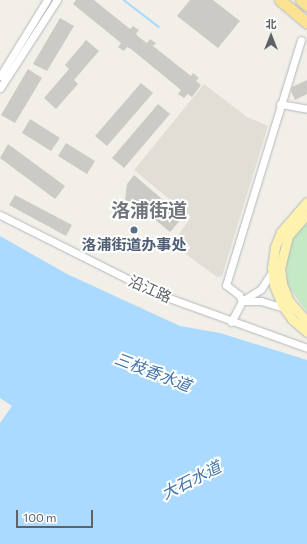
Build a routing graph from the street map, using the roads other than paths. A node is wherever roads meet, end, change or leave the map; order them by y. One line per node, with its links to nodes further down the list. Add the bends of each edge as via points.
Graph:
1 (47, 0): 8 (street)
2 (57, 0): 8 (street)
3 (280, 0): 6 (highway)
4 (301, 0): 5 (highway)
5 (307, 5)
6 (307, 23)
7 (301, 40): 11 (street)
8 (10, 66): 9 (street); 10 (street)
9 (0, 76)
10 (0, 88)
11 (280, 104): 12 (street); 17 (street, via 226,285 239,295)
12 (307, 109)
13 (307, 202): 16 (main road, via 281,232 274,252)
14 (307, 214): 20 (main road, via 288,236 280,269 282,284 289,301)
15 (0, 215): 19 (street, 沿江路, via 133,282)
16 (272, 272): 17 (street, via 261,289); 18 (main road, via 275,290)
17 (242, 301): 18 (street, via 261,301); 19 (street)
18 (284, 308): 21 (main road)
19 (231, 322): 22 (street, 沿江路)
20 (307, 322)
21 (307, 332)
22 (307, 348)

